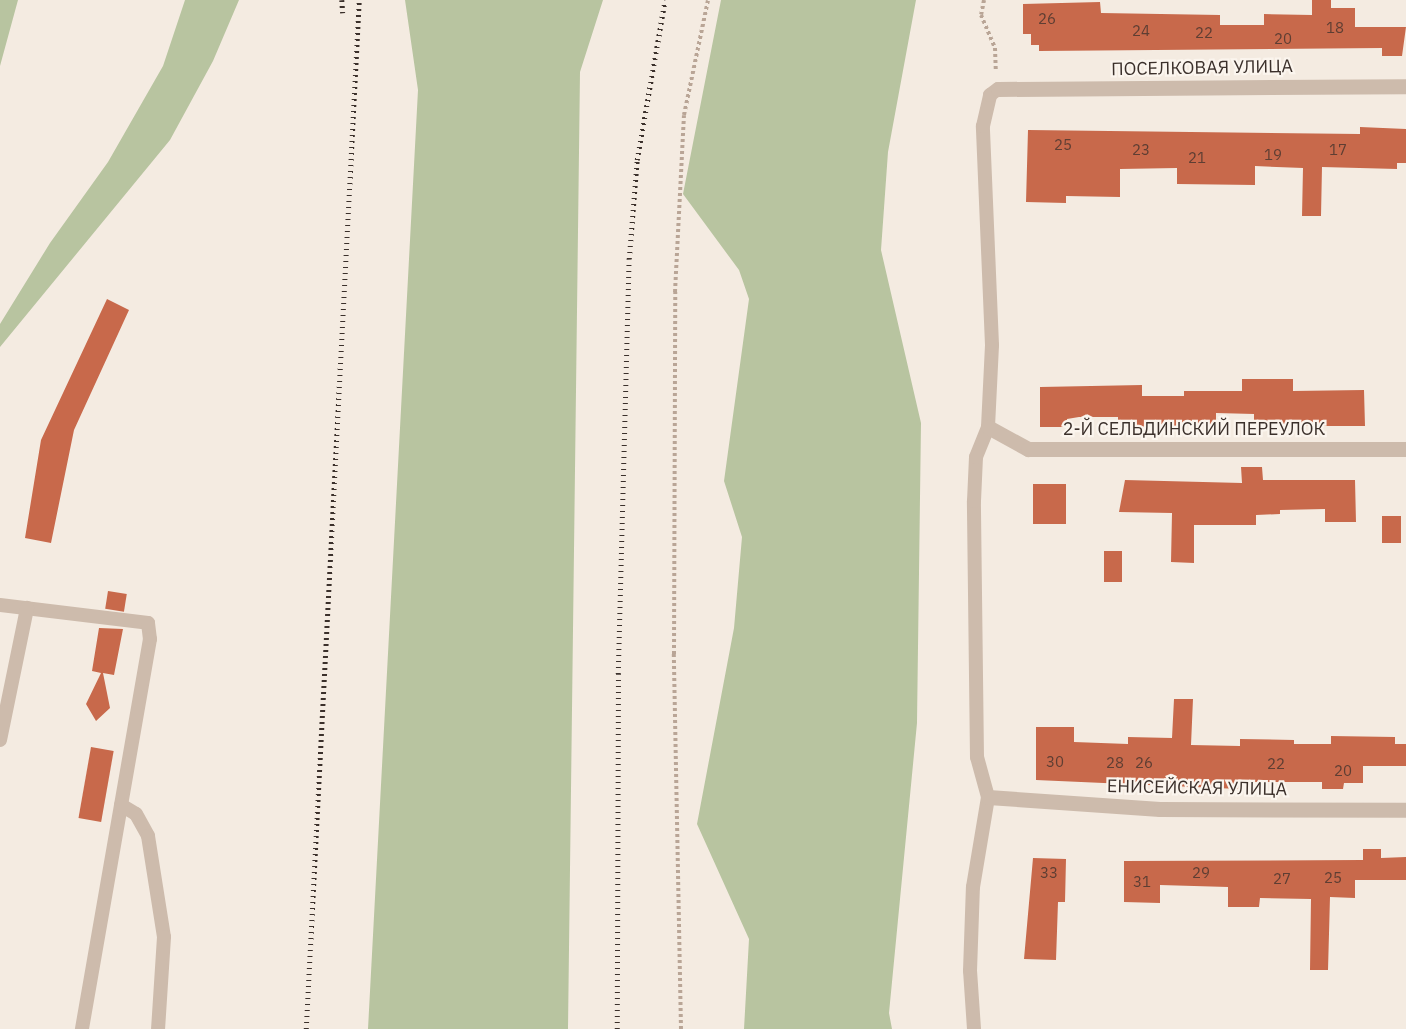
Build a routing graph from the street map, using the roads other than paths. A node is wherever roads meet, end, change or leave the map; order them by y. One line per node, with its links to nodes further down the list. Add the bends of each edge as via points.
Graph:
1 (1406, 86): 2 (street, ПОСЕЛКОВАЯ УЛИЦА)
2 (998, 89): 3 (lane, via 990,95 983,126 992,345)
3 (988, 427): 4 (street, 2-Й СЕЛЬДИНСКИЙ ПЕРЕУЛОК, via 1028,449); 8 (lane, via 976,457 974,501 977,757)
4 (1406, 449)
5 (0, 605): 6 (lane)
6 (27, 608): 7 (lane); 9 (lane, via 148,622 150,639)
7 (0, 740)
8 (988, 797): 10 (street, ЕНИСЕЙСКАЯ УЛИЦА, via 1160,809); 13 (lane, via 973,887 970,970)
9 (121, 805): 11 (lane); 12 (lane, via 136,814 148,836 164,937)
10 (1406, 810)
11 (82, 1029)
12 (158, 1029)
13 (975, 1029)

